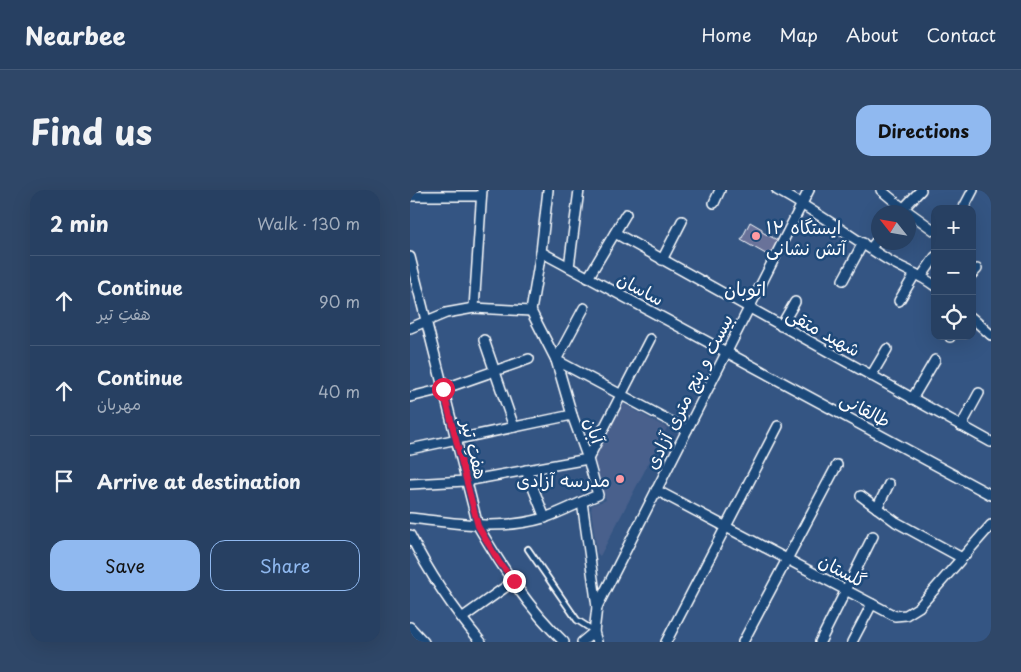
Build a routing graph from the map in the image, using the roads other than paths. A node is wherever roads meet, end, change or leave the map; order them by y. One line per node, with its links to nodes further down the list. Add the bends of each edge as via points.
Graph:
1 (548, 190): 24 (street)
2 (579, 190): 28 (street)
3 (720, 190): 11 (street)
4 (777, 190): 12 (street)
5 (809, 190): 12 (street, بیست و پنج متری آزادی)
6 (881, 190): 13 (street)
7 (921, 190): 14 (street)
8 (973, 190): 15 (street)
9 (481, 193): 10 (street); 36 (street)
10 (410, 196)
11 (714, 203)
12 (802, 204): 21 (street); 38 (street, بیست و پنج متری آزادی)
13 (897, 205)
14 (907, 205)
15 (964, 205)
16 (626, 214): 20 (street)
17 (916, 219): 19 (street)
18 (682, 221): 26 (street)
19 (931, 228)
20 (615, 234): 26 (street, شهید متقی); 31 (street)
21 (863, 243): 22 (street); 32 (street)
22 (871, 248)
23 (874, 250): 30 (street)
24 (541, 252): 28 (street, ساسان); 39 (street)
25 (410, 257): 29 (street, هفتِ تیر)
26 (662, 260): 38 (street, شهید متقی)
27 (931, 262): 30 (street)
28 (569, 268): 31 (street, ساسان)
29 (412, 276): 40 (street, هفتِ تیر)
30 (918, 276): 33 (street); 34 (street)
31 (588, 278): 48 (street, ساسان)
32 (843, 280)
33 (931, 284)
34 (899, 301)
35 (795, 302): 42 (street)
36 (474, 308): 39 (street); 40 (street, via 446,313)
37 (584, 308): 50 (street)
38 (749, 308): 42 (street, شهید متقی); 48 (street, بیست و پنج متری آزادی)
39 (531, 311): 50 (street, آبان)
40 (425, 322): 43 (street); 54 (street, هفتِ تیر)
41 (976, 322): 44 (street)
42 (781, 326): 53 (street, شهید متقی)
43 (410, 328)
44 (991, 335)
45 (650, 339): 56 (street)
46 (484, 340): 52 (street)
47 (887, 349): 53 (street)
48 (727, 352): 63 (street, بیست و پنج متری آزادی); 74 (street, طالقانی)
49 (529, 359): 52 (street)
50 (556, 360): 56 (street); 59 (street, آبان)
51 (935, 360): 58 (street)
52 (495, 371): 54 (street); 62 (street)
53 (871, 376): 58 (street, شهید متقی)
54 (443, 389): 57 (street); 64 (street, هفتِ تیر)
55 (979, 393): 61 (street)
56 (622, 396): 63 (street); 67 (street)
57 (410, 397)
58 (912, 399): 61 (street, شهید متقی)
59 (572, 415): 62 (street); 67 (street, آبان)
60 (778, 426): 81 (street)
61 (961, 426): 65 (street, شهید متقی)
62 (514, 427): 64 (street)
63 (687, 430): 73 (street, بیست و پنج متری آزادی)
64 (456, 439): 66 (street); 70 (street, هفتِ تیر)
65 (991, 442)
66 (410, 449)
67 (588, 459): 69 (street); 76 (street, آبان, via 598,495)
68 (837, 465): 87 (street)
69 (526, 470): 70 (street); 79 (street)
70 (466, 481): 71 (street); 80 (street, هفتِ تیر)
71 (410, 484)
72 (889, 484): 77 (street)
73 (656, 490): 81 (street, گلستان); 91 (street, بیست و پنج متری آزادی)
74 (991, 495)
75 (861, 496): 77 (street)
76 (582, 502): 79 (street); 91 (street)
77 (877, 508): 86 (street)
78 (410, 518): 80 (street)
79 (545, 518): 80 (street, via 513,525)
80 (478, 526): 88 (street, هفتِ تیر)
81 (727, 527): 87 (street, گلستان); 100 (street)
82 (990, 527): 86 (street, گلستان)
83 (410, 536): 92 (street)
84 (873, 536): 89 (street)
85 (528, 549): 94 (lane, via 577,620)
86 (962, 558): 90 (street, گلستان, via 919,607 906,615 895,616)
87 (787, 559): 89 (street, گلستان); 101 (street)
88 (514, 581): 92 (street); 97 (street, هفتِ تیر)
89 (846, 590): 90 (street, گلستان); 102 (street)
90 (872, 604): 103 (street)
91 (597, 607): 94 (street)
92 (462, 618): 96 (street)
93 (410, 627): 95 (street)
94 (594, 632): 98 (street); 99 (street)
95 (424, 642)
96 (481, 642)
97 (564, 642)
98 (582, 642)
99 (597, 642)
100 (666, 642)
101 (744, 642)
102 (820, 642)
103 (852, 642)

